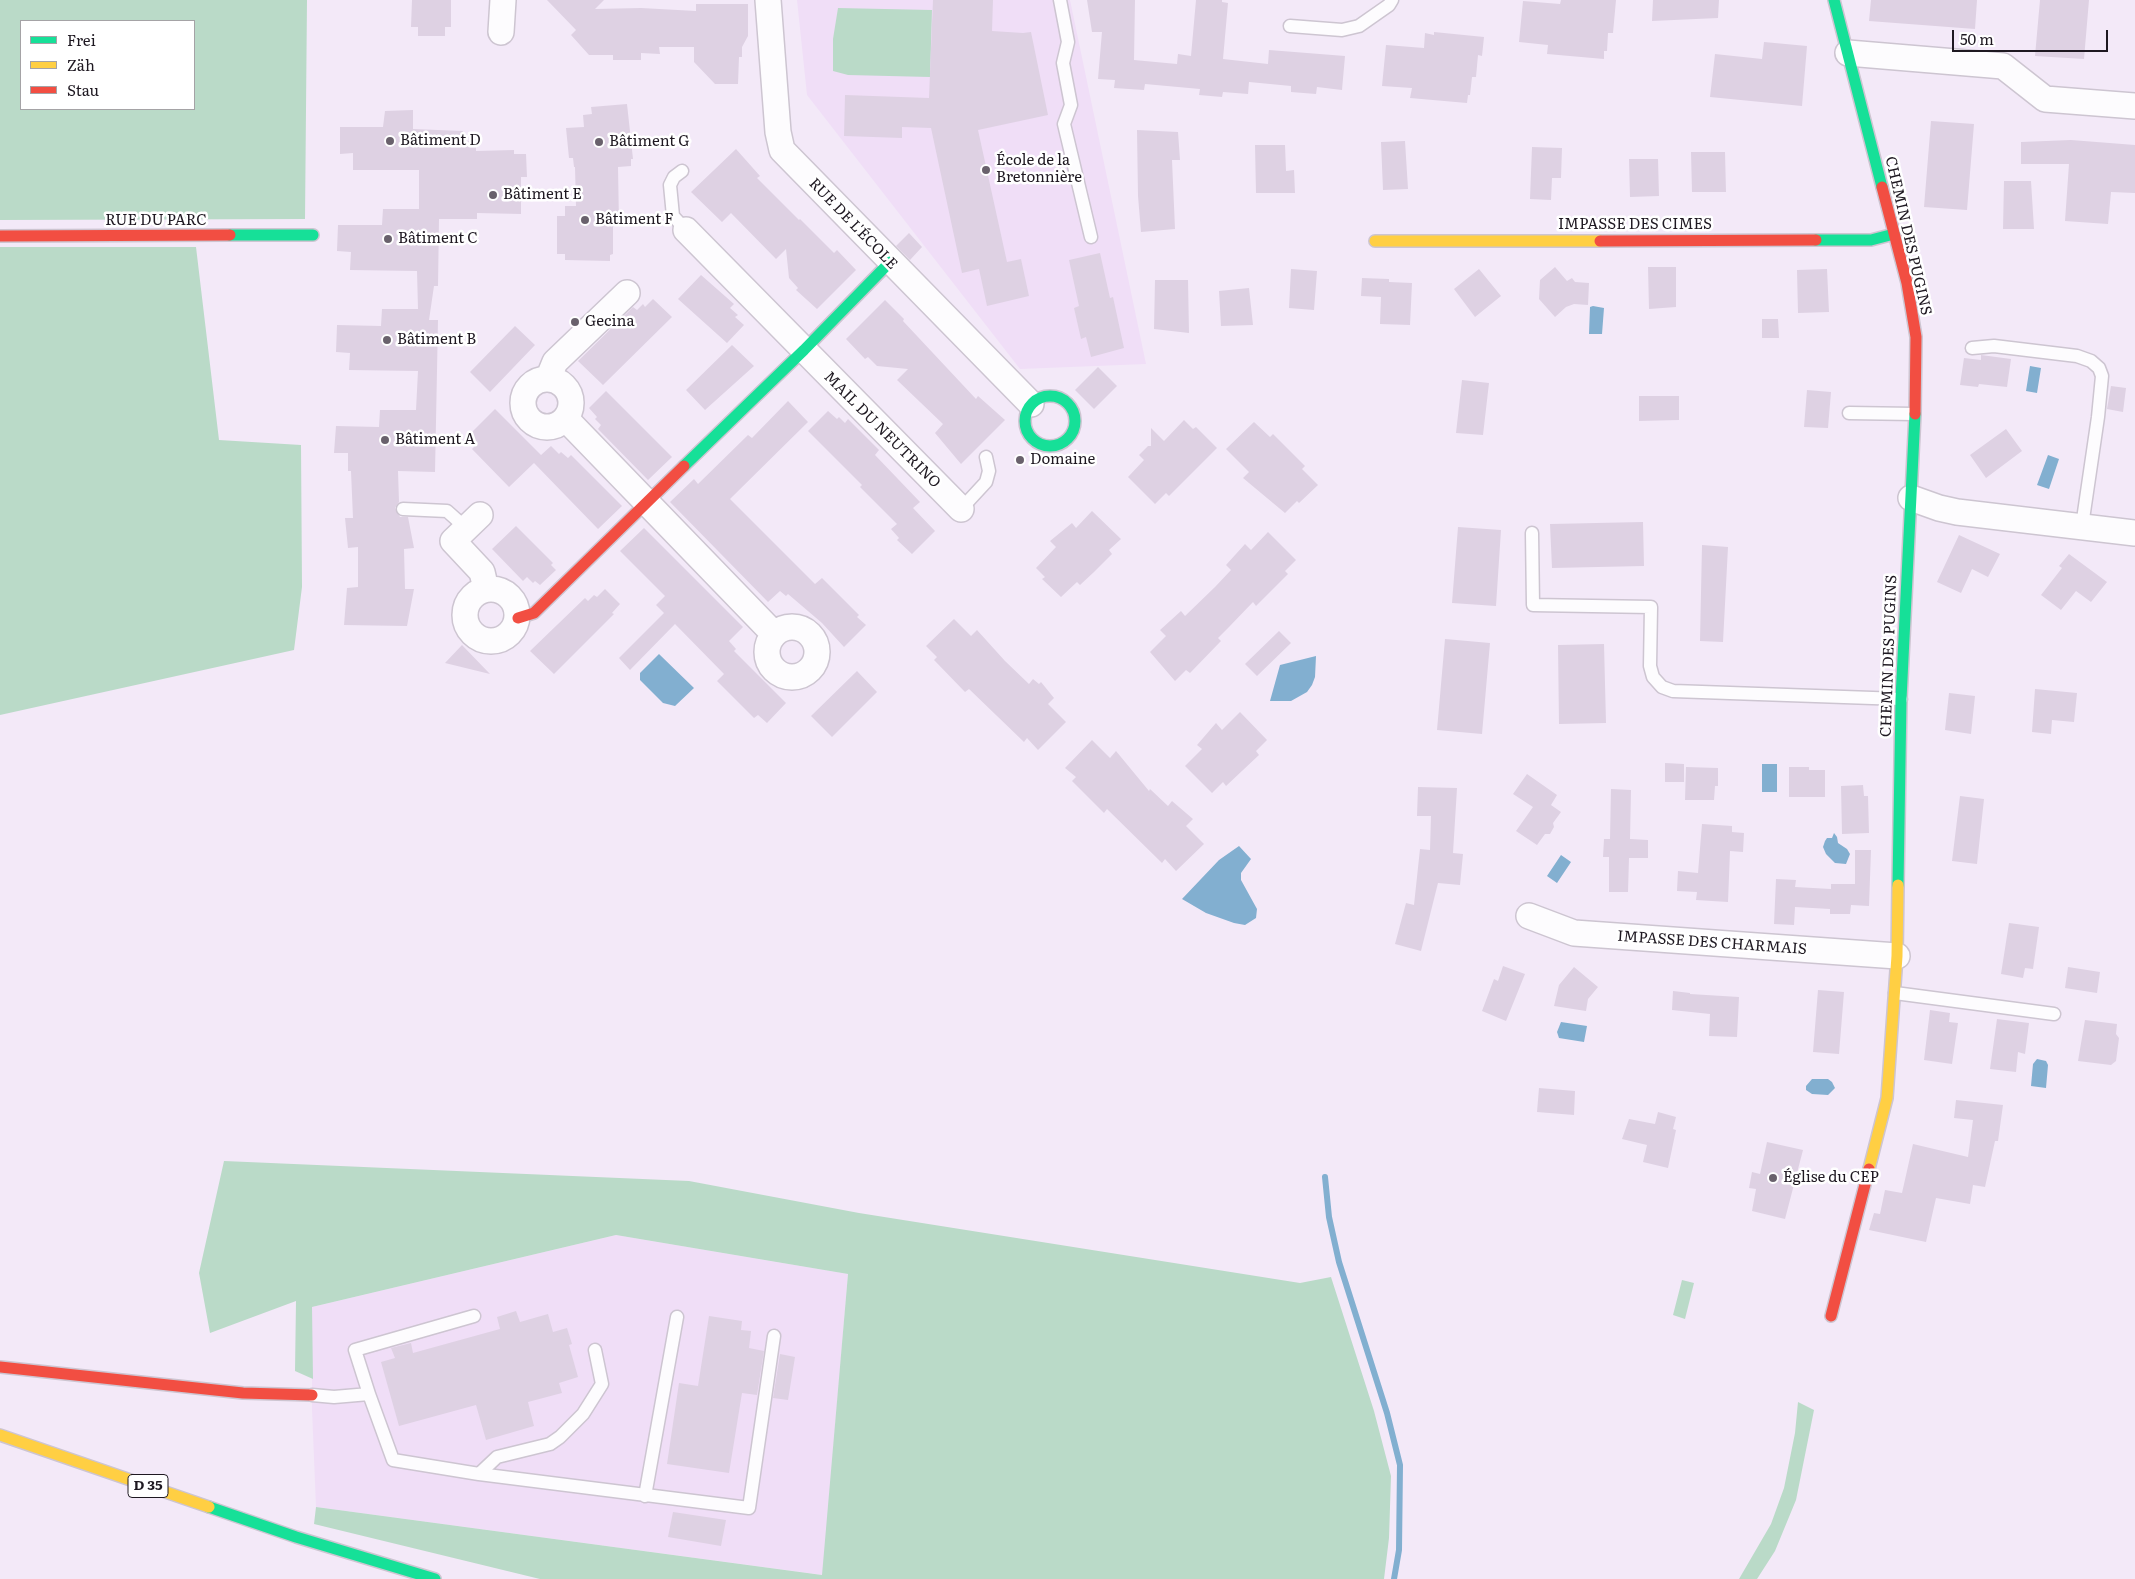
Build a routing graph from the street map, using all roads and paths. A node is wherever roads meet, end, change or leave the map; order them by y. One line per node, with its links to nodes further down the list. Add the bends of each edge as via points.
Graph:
1 (502, 0): 7 (street)
2 (768, 0): 17 (street, RUE DE L'ÉCOLE, via 782,150)
3 (1060, 0): 15 (lane, via 1068,42 1063,63 1072,105 1064,124)
4 (1392, 0): 6 (lane, via 1359,26 1342,30)
5 (1834, 0): 8 (street, CHEMIN DES PUGINS)
6 (1290, 26)
7 (502, 32)
8 (1848, 53): 9 (street, via 2003,66 2045,98); 12 (street, CHEMIN DES PUGINS)
9 (2135, 106)
10 (682, 171): 11 (lane, via 670,185 674,216)
11 (686, 230): 20 (street, MAIL DU NEUTRINO)
12 (1894, 234): 16 (street, IMPASSE DES CIMES, via 1871,240); 24 (street, CHEMIN DES PUGINS, via 1907,283 1914,328 1917,362)
13 (313, 235): 14 (street, RUE DU PARC)
14 (0, 236)
15 (1091, 237)
16 (1375, 241)
17 (890, 262): 20 (street); 22 (street, RUE DE L'ÉCOLE)
18 (627, 293): 21 (street, via 555,362)
19 (1972, 348): 32 (lane, via 1994,346 2077,356 2099,368 2102,376 2098,417)
20 (804, 350): 28 (street); 30 (street, MAIL DU NEUTRINO)
21 (548, 379): 25 (street, via 556,380 568,390 572,405); 25 (street, via 538,380 524,394 524,413 539,427 558,426)
22 (1031, 404): 22 (street, via 1025,416 1026,428 1033,440 1040,445 1055,446 1072,434 1075,414 1064,400 1053,396)
23 (1850, 413): 24 (lane)
24 (1914, 414): 27 (street, CHEMIN DES PUGINS)
25 (566, 419): 28 (street)
26 (986, 457): 30 (lane, via 989,471 986,482)
27 (1911, 498): 32 (street, via 1957,512); 38 (street, CHEMIN DES PUGINS)
28 (646, 504): 36 (street, via 534,613); 37 (street)
29 (403, 509): 31 (lane, via 448,511)
30 (961, 509)
31 (473, 522): 35 (street, via 453,541 482,572)
32 (2082, 526): 34 (street)
33 (1532, 533): 38 (lane, via 1533,605 1651,606 1650,666 1653,677 1662,687 1673,691)
34 (2135, 533)
35 (486, 589): 36 (street, via 500,591 513,599); 36 (street, via 470,598 466,606 466,624 477,638 485,641 503,639 515,627)
36 (518, 618)
37 (774, 634)
38 (1902, 699): 40 (street, CHEMIN DES PUGINS)
39 (1529, 916): 40 (street, IMPASSE DES CHARMAIS, via 1574,934)
40 (1897, 956): 41 (street, CHEMIN DES PUGINS)
41 (1894, 993): 42 (lane); 44 (street, CHEMIN DES PUGINS, via 1887,1098)
42 (2054, 1014)
43 (474, 1316): 49 (lane, via 355,1350)
44 (1831, 1316)
45 (677, 1317): 53 (lane)
46 (774, 1336): 53 (lane, via 749,1508)
47 (595, 1350): 52 (lane, via 602,1384 583,1414 550,1444 497,1457)
48 (0, 1367): 50 (street, via 243,1393)
49 (369, 1394): 50 (lane); 52 (lane, via 393,1460)
50 (312, 1395)
51 (0, 1435): 54 (street, D 35, via 296,1537)
52 (479, 1474): 53 (lane)
53 (645, 1496)
54 (435, 1579)

